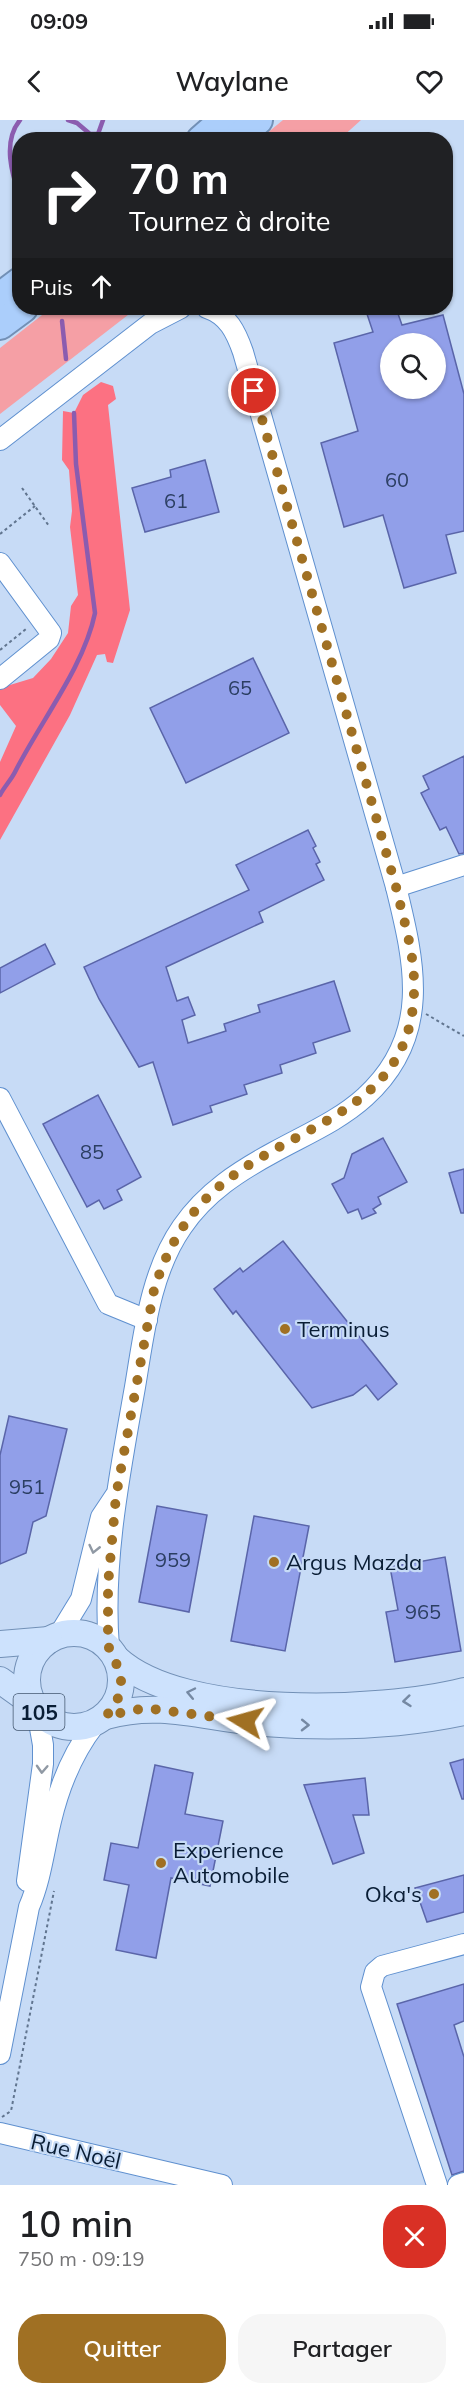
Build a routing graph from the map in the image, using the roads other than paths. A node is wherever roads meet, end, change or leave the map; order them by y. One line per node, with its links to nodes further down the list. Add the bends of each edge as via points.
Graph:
1 (224, 120): 3 (highway)
2 (258, 120): 4 (highway)
3 (210, 132)
4 (245, 132)
5 (14, 315): 8 (highway)
6 (167, 315): 9 (street, via 150,324)
7 (221, 315): 13 (street, via 230,323 243,352)
8 (0, 325)
9 (0, 440)
10 (0, 563): 11 (street, via 51,633 49,639)
11 (0, 679)
12 (464, 866): 13 (street)
13 (396, 887): 15 (street, via 414,979 410,1026 397,1057 378,1084 349,1110 236,1174 200,1205 179,1230 161,1267)
14 (0, 1098): 15 (street, via 108,1304)
15 (147, 1320): 16 (street)
16 (116, 1496): 17 (street, one-way to 17, via 101,1517 81,1599); 19 (street, via 108,1585)
17 (54, 1637): 18 (main road); 19 (main road, via 81,1633 101,1641); 22 (main road, 105, via 30,1661 27,1675)
18 (0, 1644)
19 (113, 1653): 21 (main road, one-way to 19, via 440,1697 342,1705 249,1703 169,1688 140,1677); 24 (main road, via 121,1674 121,1689 116,1704)
20 (0, 1680): 22 (main road, 105)
21 (464, 1691)
22 (35, 1707): 24 (main road, 105, via 59,1726 71,1728); 25 (street, one-way to 25, via 43,1764 26,1887)
23 (464, 1712): 24 (main road, 105, one-way to 23, via 145,1708 265,1723 347,1725)
24 (100, 1720): 25 (street, via 83,1739 59,1794 37,1889)
25 (29, 1907): 27 (street)
26 (464, 1944): 31 (street, via 382,1966 375,1972 371,1987)
27 (0, 2054)
28 (0, 2133): 30 (street, Rue Noël)
29 (464, 2183): 32 (street)
30 (222, 2185)
31 (437, 2185)
32 (458, 2185)

